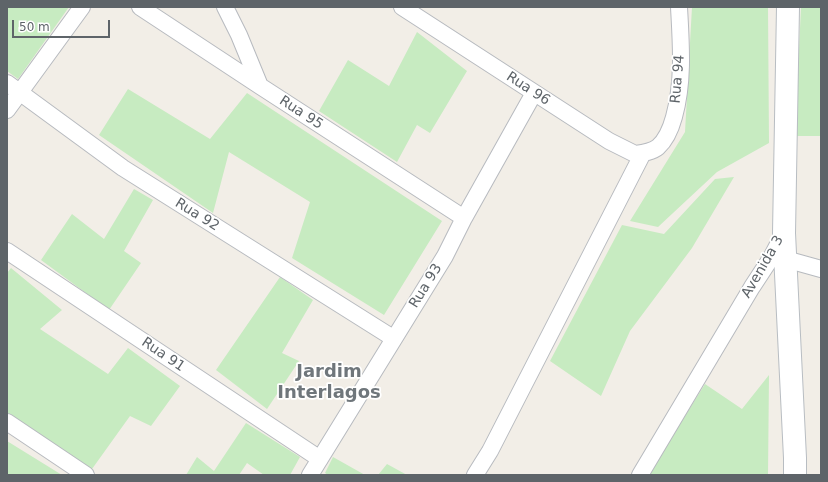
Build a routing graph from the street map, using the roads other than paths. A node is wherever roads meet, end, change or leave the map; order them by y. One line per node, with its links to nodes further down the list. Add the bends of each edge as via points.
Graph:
1 (82, 7): 8 (street)
2 (140, 7): 7 (street, Rua 95)
3 (225, 7): 7 (street)
4 (402, 7): 9 (street, Rua 96)
5 (788, 7): 13 (main road, Avenida 3)
6 (675, 9): 11 (street, Rua 94, via 682,68 677,106 666,138 653,150)
7 (260, 86): 12 (street, Rua 95)
8 (13, 88): 10 (street); 17 (street, Rua 92, via 123,168)
9 (534, 93): 11 (street, Rua 96, via 609,141 635,154); 12 (street, Rua 93)
10 (7, 110)
11 (643, 153): 22 (street, via 490,451)
12 (464, 218): 17 (street, Rua 93, via 419,299)
13 (784, 233): 15 (main road); 23 (street, Avenida 3)
14 (7, 251): 19 (street, Rua 91)
15 (785, 259): 16 (street); 24 (main road)
16 (821, 269)
17 (393, 338): 19 (street, Rua 93)
18 (7, 422): 20 (street)
19 (320, 459): 21 (street, Rua 93)
20 (86, 475)
21 (310, 475)
22 (474, 475)
23 (640, 475)
24 (795, 475)

